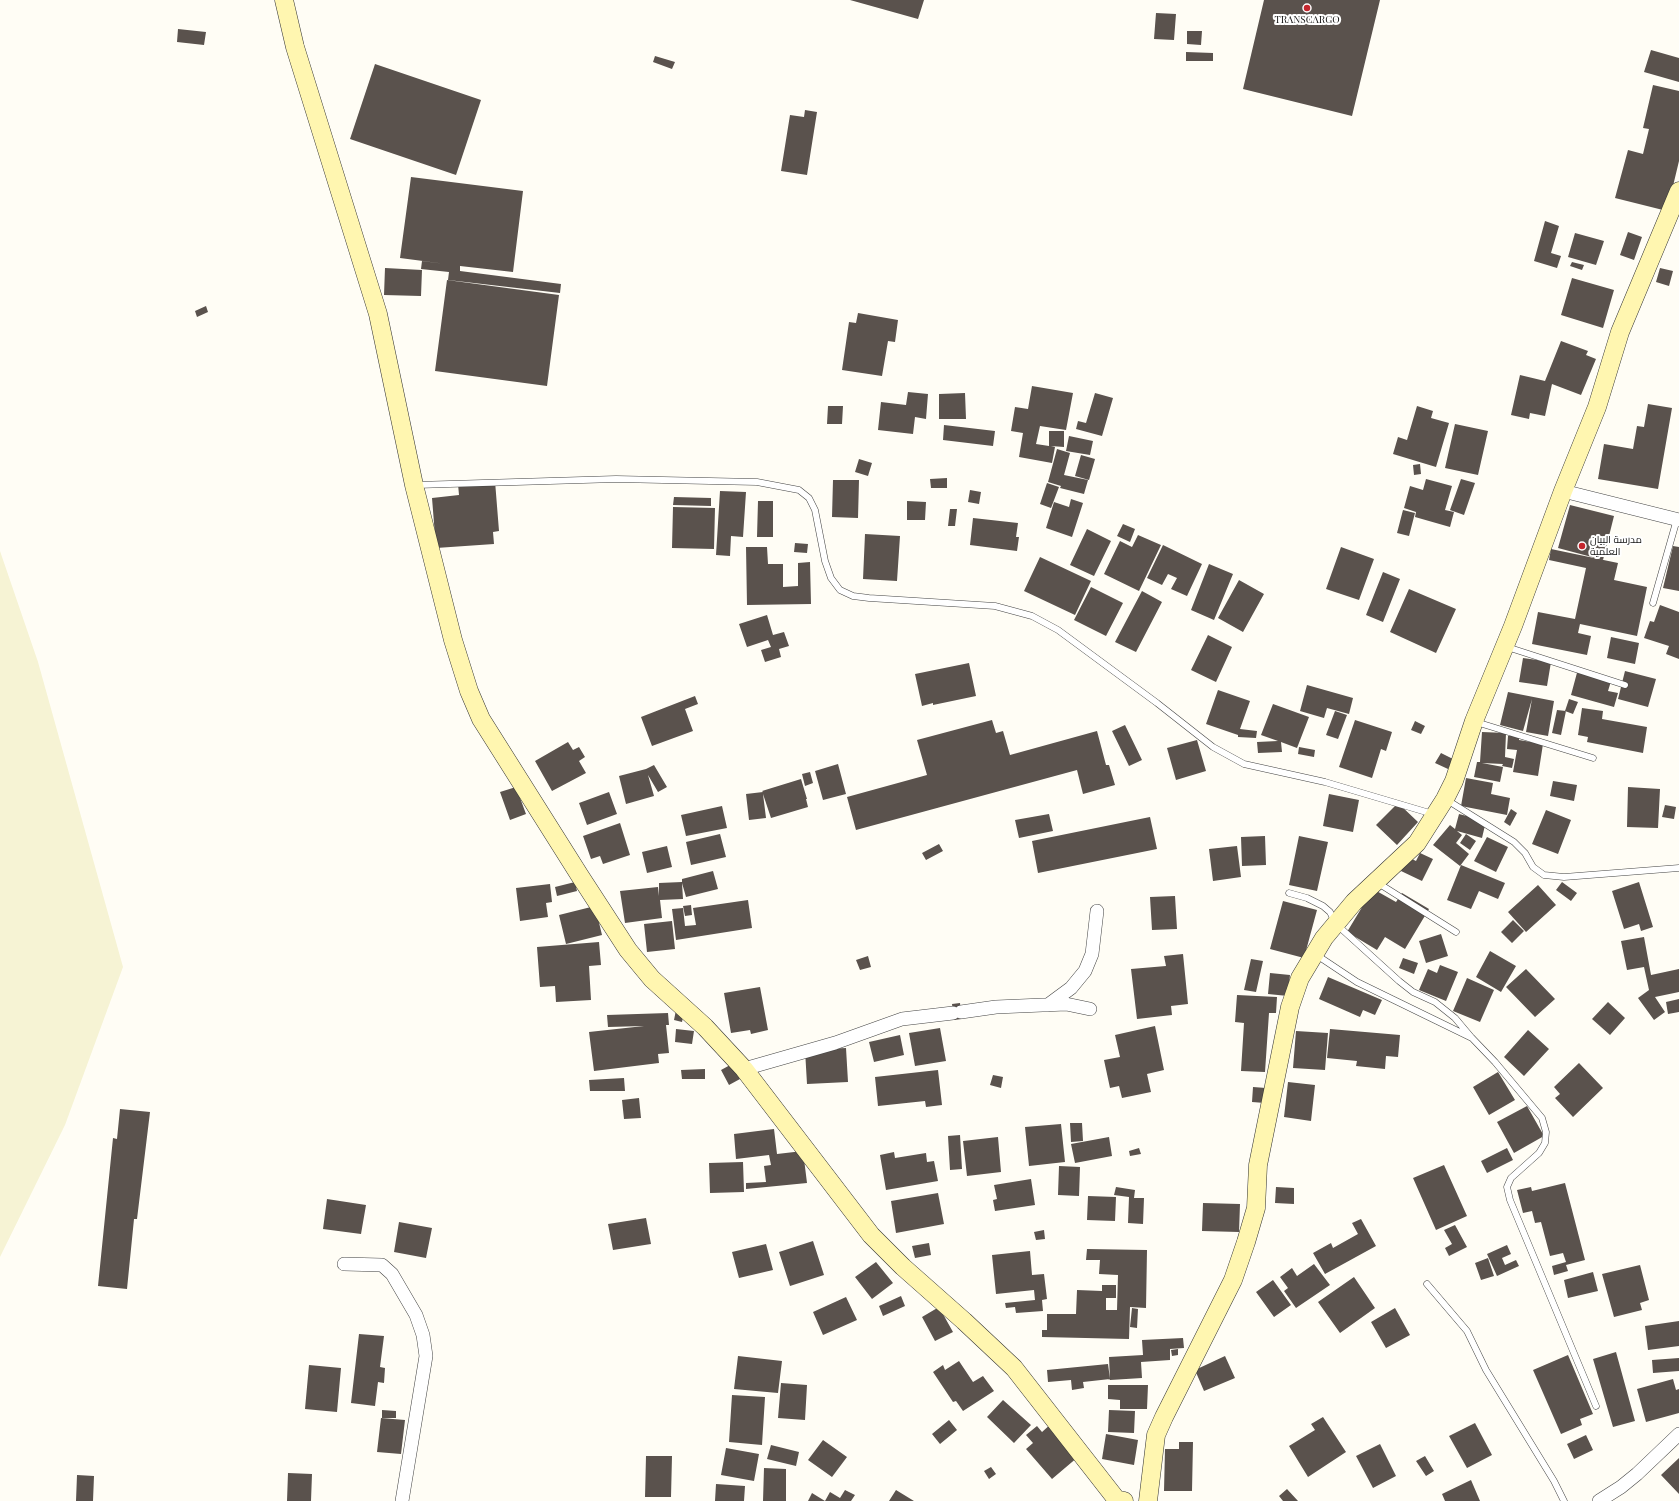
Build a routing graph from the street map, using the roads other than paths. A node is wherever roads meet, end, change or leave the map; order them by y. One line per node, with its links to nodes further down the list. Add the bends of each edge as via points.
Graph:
1 (284, 0): 3 (street, via 294,47 378,314)
2 (1679, 191): 4 (street, via 1620,332 1597,407)
3 (414, 485): 11 (lane, via 616,479 757,482 799,490 809,498 815,510 825,561 831,578 840,590 853,596 869,598 995,606 1032,616 1058,630 1213,747 1244,764); 22 (street, via 454,640 481,719 628,950 652,980 705,1027)
4 (1563, 491): 5 (street); 7 (street)
5 (1678, 519): 6 (lane)
6 (1652, 603)
7 (1505, 647): 8 (lane); 9 (street)
8 (1625, 685)
9 (1474, 721): 10 (lane); 11 (street, via 1454,781)
10 (1593, 758)
11 (1441, 807): 12 (lane, via 1514,842 1533,866 1544,875 1564,877); 13 (street, via 1417,843)
12 (1679, 868)
13 (1375, 881): 16 (street); 17 (lane)
14 (1289, 893): 16 (lane, via 1323,906 1330,912)
15 (1096, 911): 19 (street, via 1092,954 1085,971 1071,988)
16 (1336, 924): 18 (street); 21 (lane, via 1399,981 1455,1018)
17 (1456, 932)
18 (1314, 954): 21 (lane, via 1357,982); 29 (street, via 1300,978 1290,1007 1258,1165 1256,1208 1246,1242 1234,1280 1156,1435)
19 (1048, 1005): 20 (street, via 1066,1004); 22 (street, via 996,1007 902,1019)
20 (1090, 1009)
21 (1472, 1038): 25 (lane, via 1542,1118 1546,1132 1545,1143 1511,1178 1507,1187 1510,1200)
22 (744, 1069): 28 (street, via 871,1235 902,1267 1014,1368 1117,1500)
23 (344, 1264): 27 (street, via 382,1265 392,1274 416,1315 423,1335 426,1356)
24 (1427, 1284): 30 (lane, via 1467,1331 1486,1370)
25 (1596, 1406)
26 (1679, 1434): 31 (street, via 1637,1474)
27 (402, 1501)
28 (1124, 1501)
29 (1148, 1501)
30 (1564, 1501)
31 (1599, 1501)

